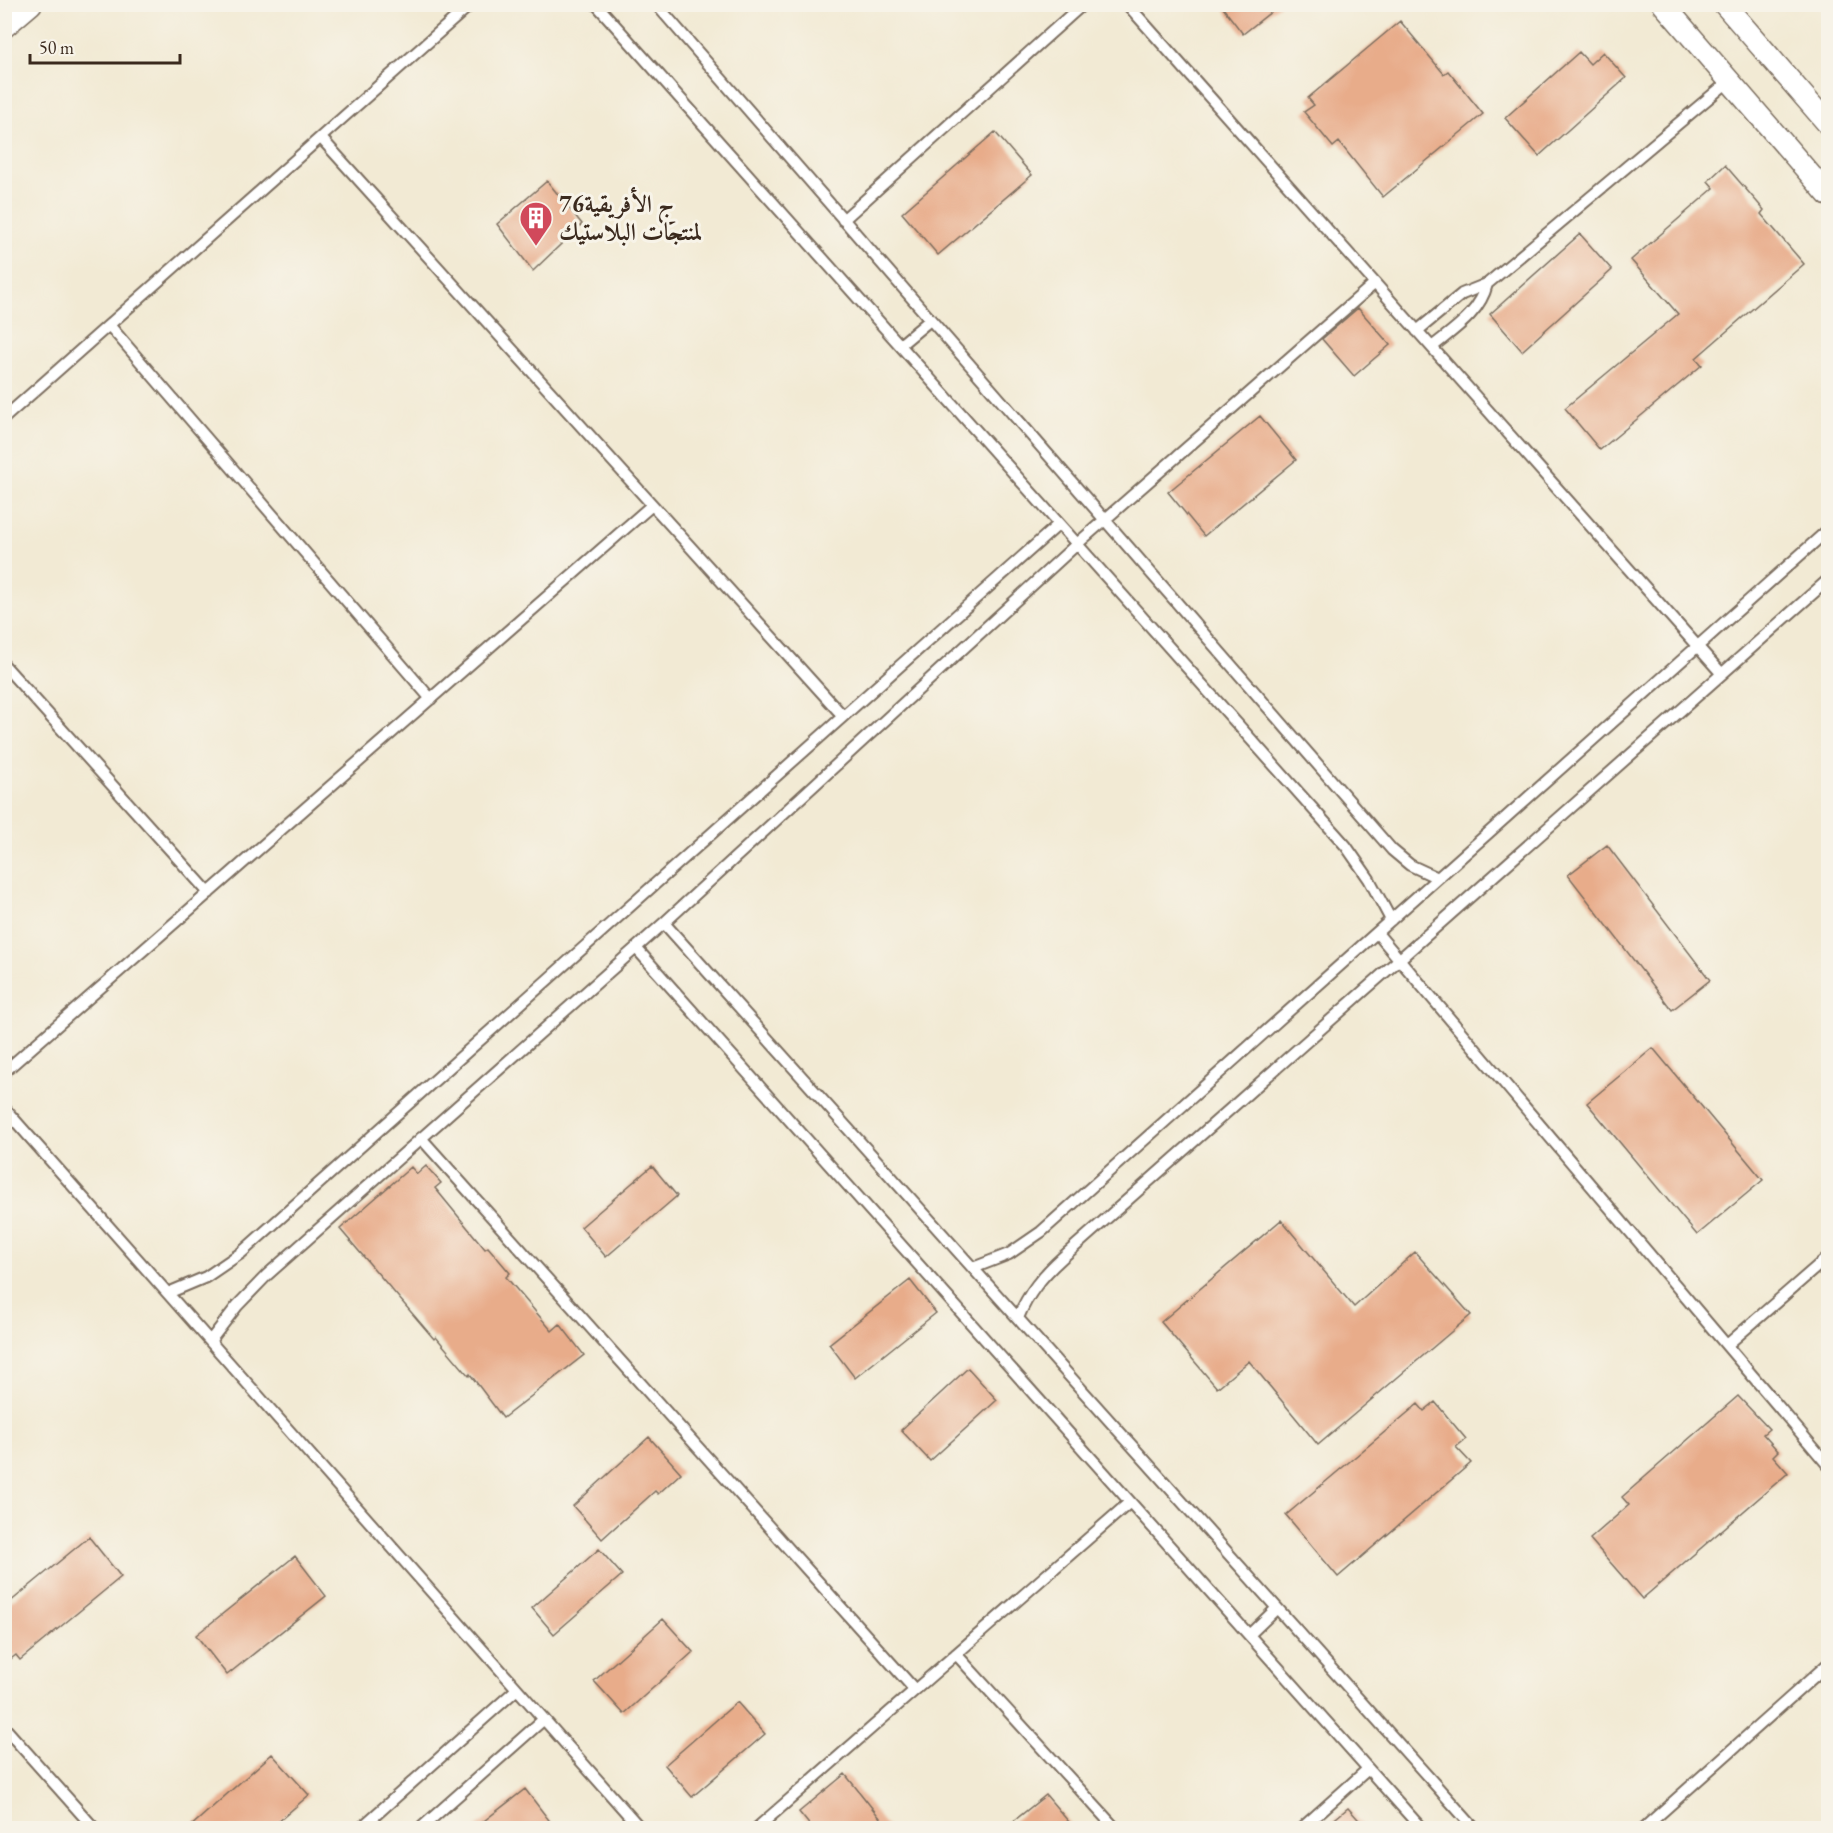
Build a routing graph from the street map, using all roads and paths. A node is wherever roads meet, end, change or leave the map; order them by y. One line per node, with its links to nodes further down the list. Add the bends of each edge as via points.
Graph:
1 (31, 4): 9 (street)
2 (471, 4): 12 (lane)
3 (596, 4): 20 (lane)
4 (656, 4): 14 (lane)
5 (1083, 4): 14 (lane)
6 (1127, 4): 15 (lane)
7 (1663, 4): 10 (street)
8 (1724, 4): 11 (street)
9 (4, 27)
10 (1729, 81): 13 (street); 16 (lane)
11 (1828, 124)
12 (321, 138): 18 (lane); 23 (lane)
13 (1828, 195)
14 (843, 220): 17 (lane)
15 (1375, 283): 19 (lane); 24 (lane)
16 (1487, 284): 19 (lane, via 1462,294); 21 (lane, via 1475,310)
17 (930, 320): 20 (lane); 24 (lane)
18 (109, 326): 22 (lane); 32 (lane)
19 (1417, 331): 21 (lane)
20 (900, 345): 25 (lane)
21 (1432, 347): 29 (lane)
22 (4, 418)
23 (652, 505): 32 (lane); 33 (lane)
24 (1104, 520): 27 (lane); 34 (lane, via 1392,850 1410,865)
25 (1059, 524): 27 (lane); 33 (lane)
26 (1828, 530): 29 (lane)
27 (1077, 544): 36 (lane, via 1346,846); 37 (lane)
28 (1828, 580): 31 (lane)
29 (1698, 646): 31 (lane); 34 (lane)
30 (4, 665): 35 (lane)
31 (1722, 674): 40 (lane)
32 (430, 699): 35 (lane)
33 (843, 717): 46 (lane, via 241,1253 206,1277)
34 (1438, 878): 36 (lane)
35 (209, 893): 41 (lane)
36 (1391, 920): 38 (lane)
37 (664, 923): 39 (lane); 45 (lane)
38 (1377, 933): 40 (lane); 45 (lane, via 1041,1232 1009,1254)
39 (636, 948): 43 (lane); 51 (lane)
40 (1399, 960): 47 (lane, via 1052,1267 1032,1291); 49 (lane)
41 (4, 1072)
42 (4, 1108): 46 (lane)
43 (421, 1138): 48 (lane, via 259,1282); 57 (lane)
44 (1828, 1257): 49 (lane)
45 (973, 1268): 47 (lane)
46 (168, 1293): 48 (lane)
47 (1018, 1318): 52 (lane)
48 (210, 1341): 56 (lane)
49 (1727, 1345): 50 (lane)
50 (1828, 1465)
51 (1130, 1502): 53 (lane); 54 (lane)
52 (1277, 1608): 53 (lane); 69 (lane)
53 (1248, 1635): 60 (lane)
54 (956, 1654): 57 (lane); 66 (lane)
55 (1828, 1664): 70 (lane)
56 (517, 1689): 58 (lane); 62 (lane)
57 (915, 1690): 65 (lane)
58 (544, 1719): 63 (lane); 64 (lane)
59 (4, 1727): 61 (lane)
60 (1368, 1769): 67 (lane); 68 (lane)
61 (94, 1828)
62 (361, 1828)
63 (421, 1828)
64 (640, 1828)
65 (757, 1828)
66 (1115, 1828)
67 (1302, 1828)
68 (1421, 1828)
69 (1474, 1828)
70 (1644, 1828)

